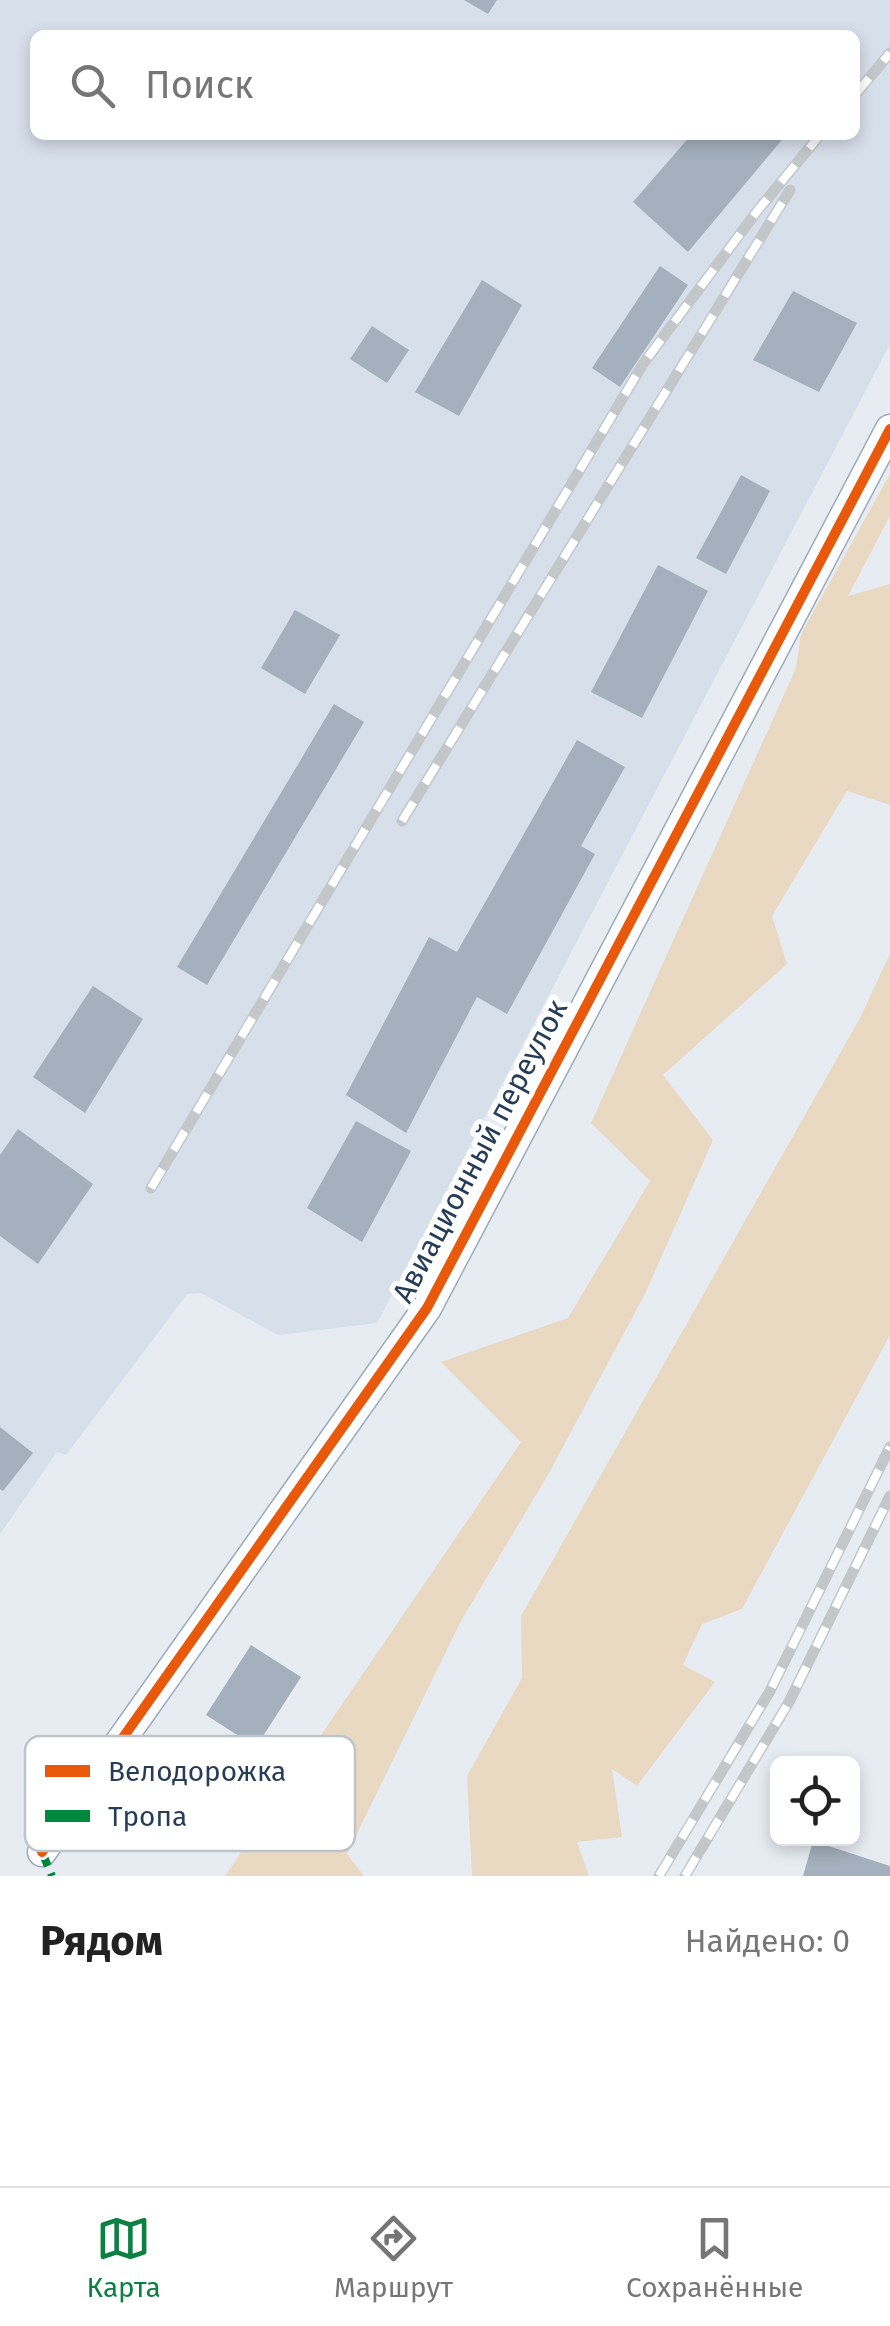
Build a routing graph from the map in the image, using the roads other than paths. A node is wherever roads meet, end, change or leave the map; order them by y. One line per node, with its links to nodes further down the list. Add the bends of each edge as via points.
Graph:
1 (890, 428): 2 (street, Авиационный переулок, via 428,1308)
2 (124, 1736)

